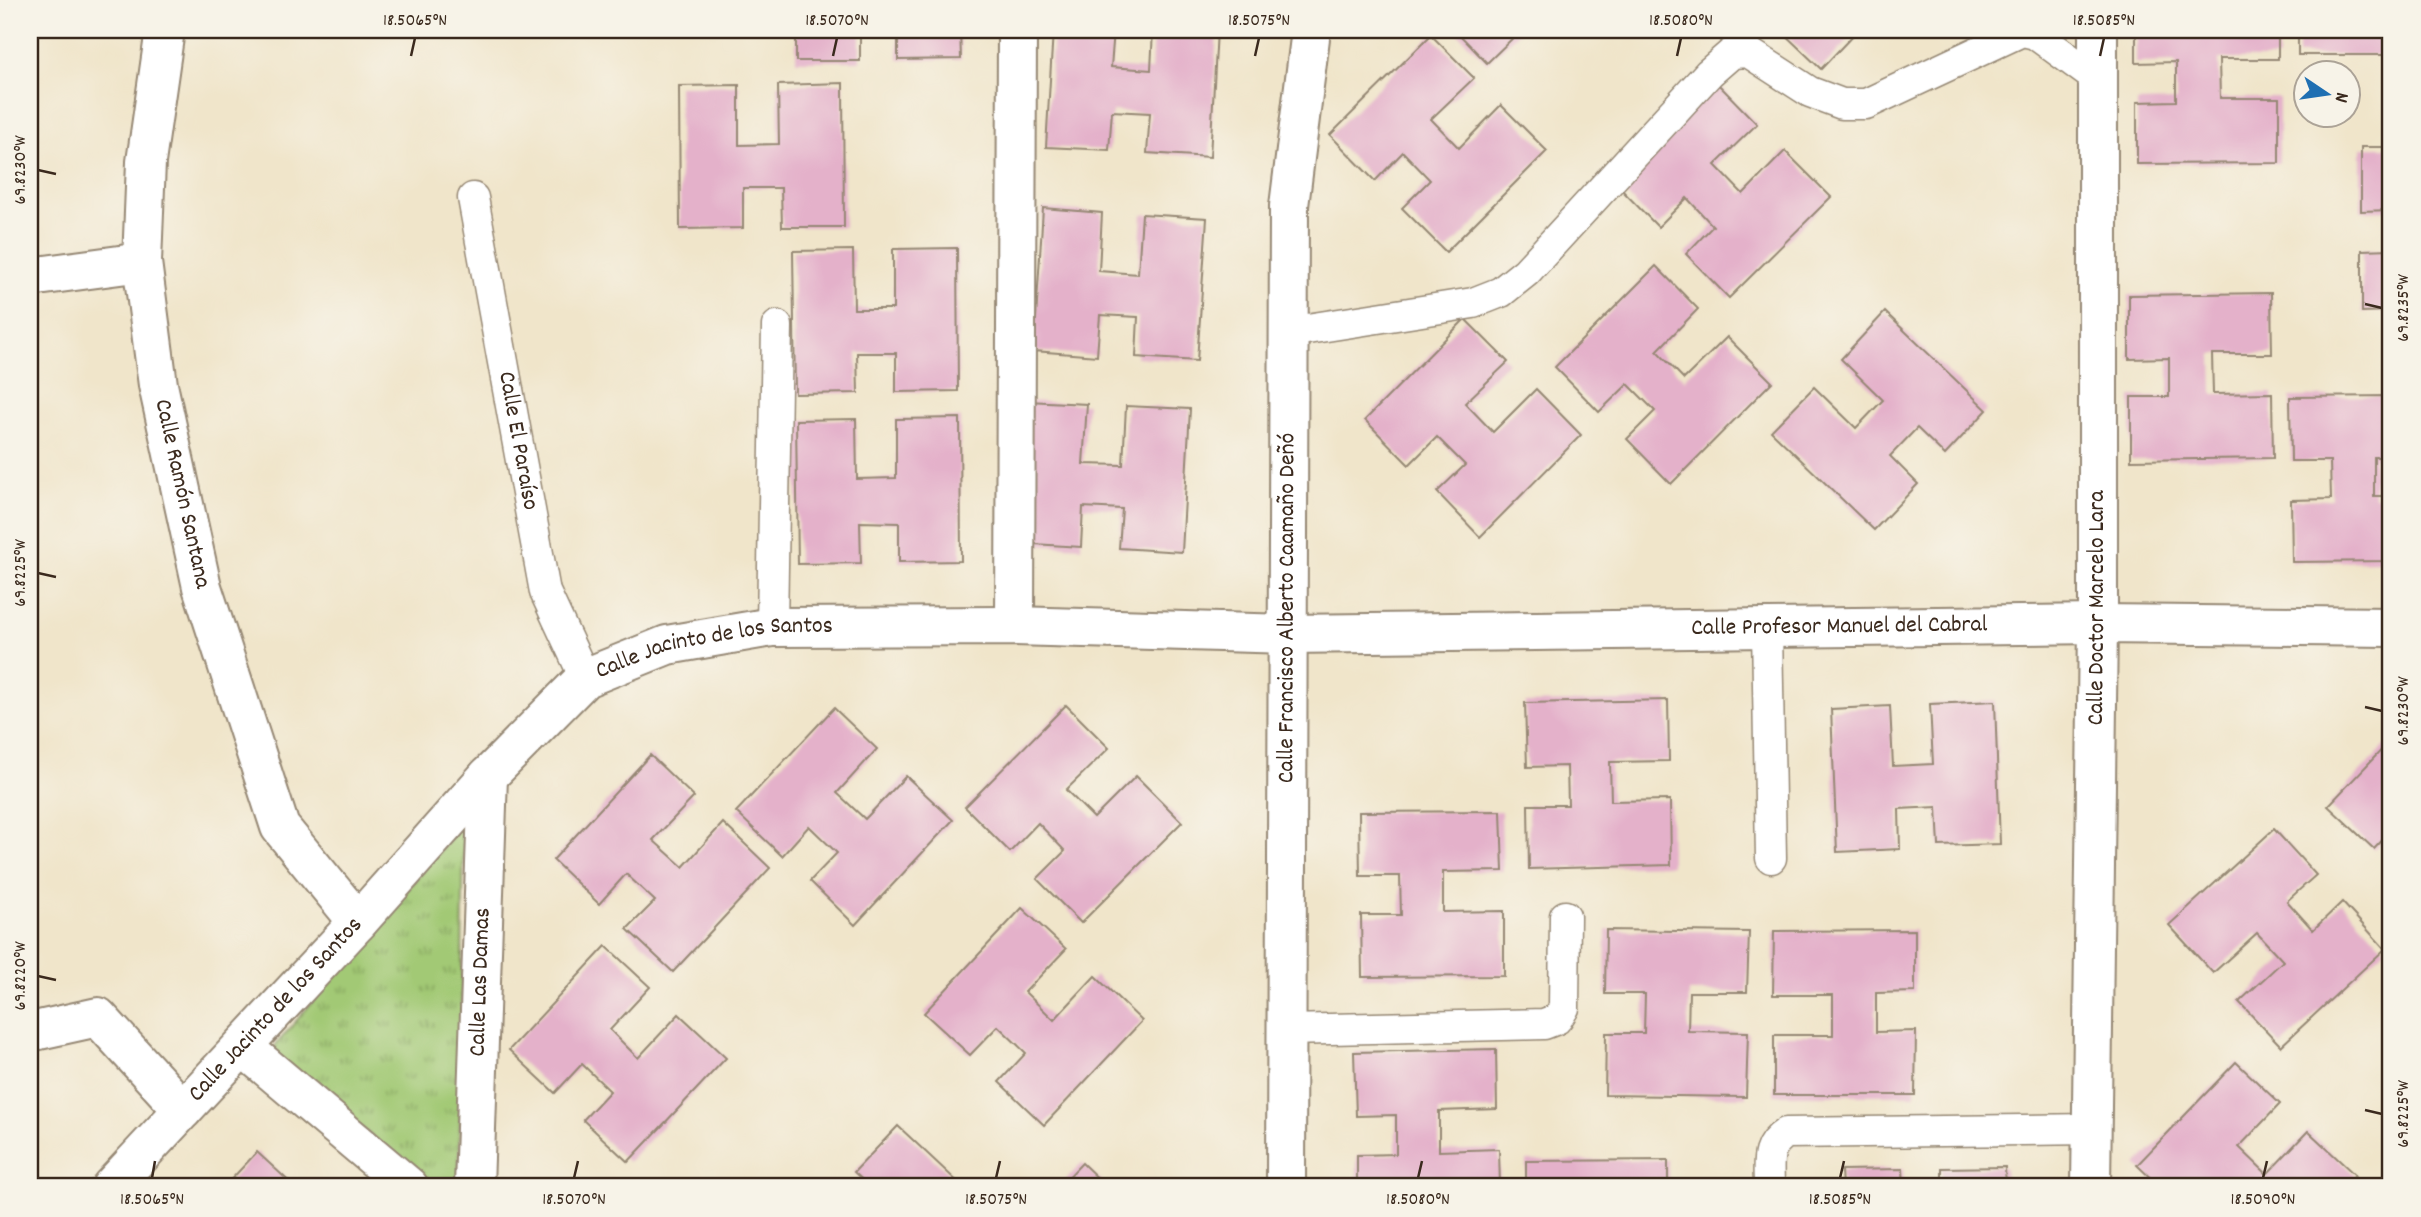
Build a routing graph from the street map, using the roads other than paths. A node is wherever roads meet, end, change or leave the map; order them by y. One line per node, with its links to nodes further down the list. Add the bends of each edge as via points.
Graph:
1 (1017, 30): 12 (street)
2 (1311, 30): 10 (street, Calle Francisco Alberto Caamaño Deñó, via 1289,206)
3 (2098, 30): 5 (street, Calle Doctor Marcelo Lara)
4 (171, 33): 7 (street, Calle Ramón Santana, via 146,162)
5 (2098, 80): 10 (lane, via 2035,34 2022,31 1866,104 1842,104 1810,92 1748,51 1732,53 1526,272 1501,292 1473,303); 11 (street, Calle Doctor Marcelo Lara)
6 (473, 198): 17 (lane, Calle El Paraíso, via 545,592)
7 (142, 262): 8 (street); 21 (street, Calle Ramón Santana, via 158,384 202,587 280,827)
8 (30, 277)
9 (776, 326): 13 (lane)
10 (1289, 332): 16 (street, Calle Francisco Alberto Caamaño Deñó)
11 (2098, 624): 14 (street, Calle Profesor Manuel del Cabral); 15 (street, Calle Profesor Manuel del Cabral); 26 (street, Calle Doctor Marcelo Lara)
12 (1016, 626): 13 (street, Calle Jacinto de los Santos); 16 (street, Calle Jacinto de los Santos)
13 (772, 627): 17 (street, Calle Jacinto de los Santos, via 667,645)
14 (2391, 627)
15 (1767, 628): 16 (street, Calle Profesor Manuel del Cabral); 19 (lane)
16 (1288, 634): 22 (street, Calle Francisco Alberto Caamaño Deñó)
17 (585, 678): 18 (street, Calle Jacinto de los Santos)
18 (488, 776): 21 (street, Calle Jacinto de los Santos); 29 (street, Calle Las Damas)
19 (1771, 858)
20 (1565, 916): 22 (lane, via 1564,1008 1557,1019 1544,1024)
21 (358, 922): 24 (street, Calle Jacinto de los Santos)
22 (1287, 1030): 30 (street, Calle Francisco Alberto Caamaño Deñó)
23 (30, 1032): 25 (street, via 98,1017)
24 (243, 1047): 25 (street, Calle Jacinto de los Santos); 28 (street)
25 (183, 1110): 27 (street, Calle Jacinto de los Santos)
26 (2092, 1129): 31 (lane, via 1786,1133 1773,1142); 32 (street, Calle Doctor Marcelo Lara)
27 (111, 1187)
28 (409, 1187)
29 (474, 1187)
30 (1286, 1187)
31 (1769, 1187)
32 (2091, 1187)

